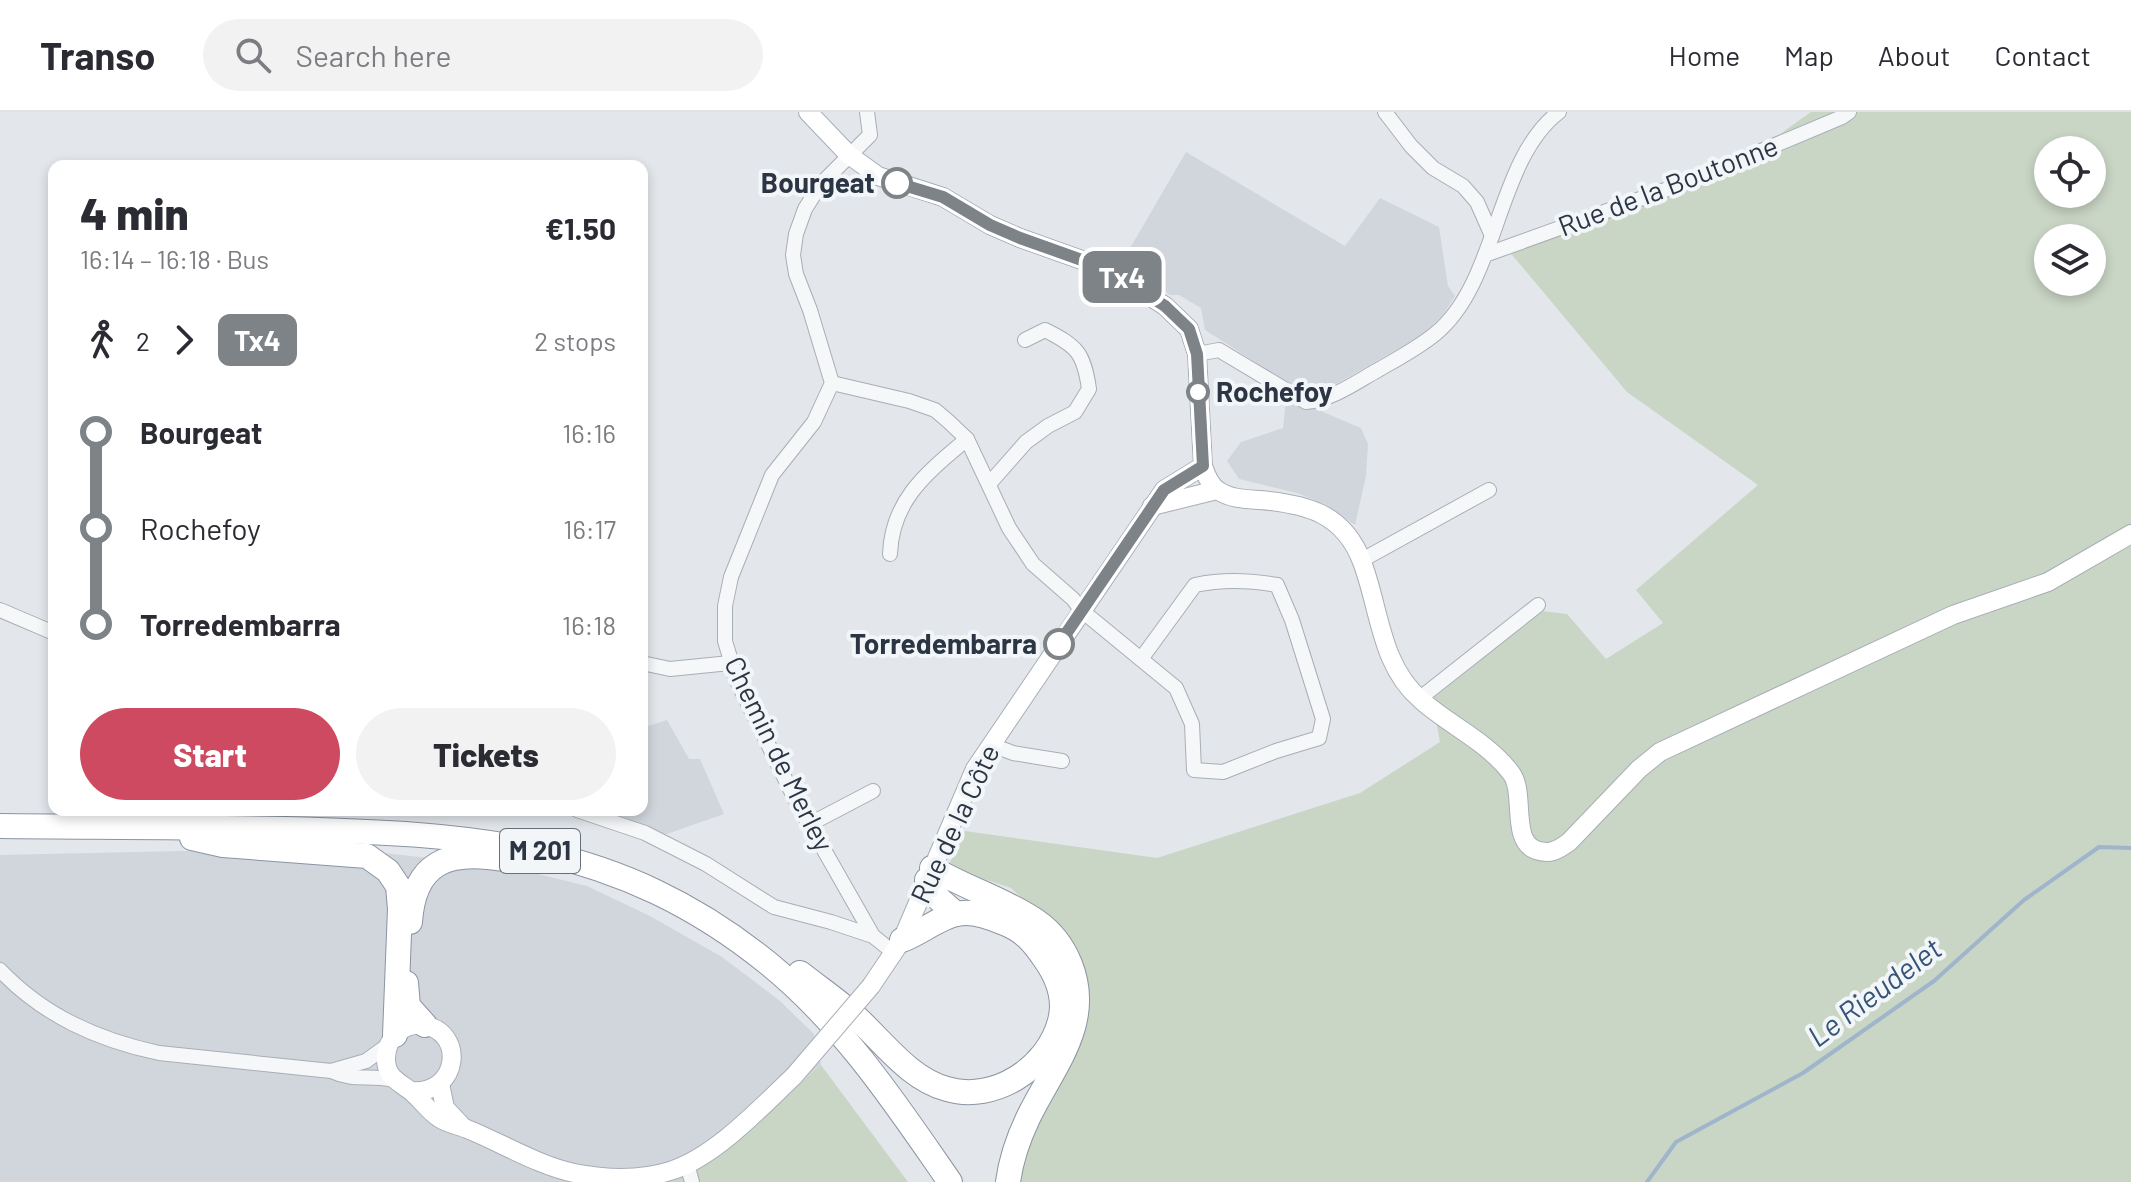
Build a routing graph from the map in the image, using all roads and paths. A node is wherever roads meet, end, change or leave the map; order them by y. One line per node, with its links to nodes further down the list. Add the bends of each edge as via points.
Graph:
1 (808, 112): 6 (street)
2 (867, 112): 6 (street, via 870,135)
3 (1385, 112): 7 (street, via 1433,168 1463,186 1477,202)
4 (1559, 112): 7 (street, via 1542,125 1527,149)
5 (1849, 112): 8 (street, Rue de la Boutonne, via 1687,182)
6 (849, 155): 10 (street, via 878,176 943,197 990,225 1131,282 1189,329); 11 (street, via 805,209 793,255)
7 (1492, 236): 8 (street)
8 (1485, 255): 10 (street, via 1461,304 1436,333 1320,401 1306,402 1219,350)
9 (1025, 340): 14 (street, via 1045,330 1069,343 1086,364 1089,389 1075,412 1026,442)
10 (1197, 354): 13 (street)
11 (832, 383): 12 (street, via 935,410); 26 (street, Chemin de Merley, via 814,422 772,475 731,577 725,606)
12 (967, 439): 14 (street); 19 (street, via 926,473 898,512)
13 (1203, 466): 15 (street); 17 (street, Rue de la Côte, via 1164,490)
14 (989, 484): 23 (street, via 1033,564)
15 (1217, 490): 17 (street); 20 (street, via 1233,498 1302,504 1326,515 1349,537)
16 (1489, 490): 20 (street)
17 (1152, 506): 23 (street, Rue de la Côte)
18 (2131, 534): 28 (street, via 2048,582 1953,615 1660,752 1556,851 1530,848 1520,825 1514,776 1497,756)
19 (890, 554)
20 (1362, 560): 28 (street, via 1392,661)
21 (1538, 605): 28 (street)
22 (0, 610): 24 (street)
23 (1081, 610): 25 (street); 29 (street, Rue de la Côte)
24 (48, 630)
25 (1141, 659): 25 (street, via 1176,688 1192,724 1194,770 1223,772 1319,738 1323,719 1277,585 1249,580 1195,585)
26 (730, 663): 27 (street, via 670,669); 33 (street, Chemin de Merley)
27 (648, 664)
28 (1419, 699)
29 (992, 745): 30 (street); 39 (street, Rue de la Côte, via 975,769)
30 (1062, 761)
31 (873, 791): 33 (street)
32 (595, 816): 41 (street, via 645,833 774,907)
33 (810, 824): 41 (street, Chemin de Merley)
34 (0, 826): 35 (highway, M 201)
35 (427, 835): 40 (highway, via 459,832 535,843 611,865 689,901 796,970 915,1073 932,1084 968,1093 999,1088 1032,1068 1057,1030 1061,992 1031,938 984,915); 53 (highway, M 201, via 521,846 618,875 729,933 840,1032)
36 (0, 837): 37 (highway, M 201)
37 (186, 837): 38 (highway, M 201, via 386,840); 45 (highway, via 223,845 367,856 388,871 398,886 400,909)
38 (545, 860): 44 (highway, via 458,856 424,876 411,912 405,989 408,1006); 52 (highway, M 201, via 643,895 711,930 796,997 867,1077)
39 (930, 874): 40 (highway, via 939,899); 42 (street, Rue de la Côte); 54 (highway, via 1036,921 1051,933 1064,952 1077,992 1075,1026 1028,1117)
40 (956, 914): 42 (highway)
41 (873, 936): 42 (street, Chemin de Merley)
42 (898, 946): 51 (street, Rue de la Côte, bridge, via 794,1076)
43 (0, 970): 46 (street, via 46,1010 131,1047)
44 (425, 1025): 45 (street, via 414,1025); 48 (street, via 442,1034 452,1053 449,1072)
45 (391, 1040): 46 (street, via 366,1061); 47 (street, via 386,1063)
46 (331, 1071): 47 (street, via 351,1078)
47 (393, 1080): 49 (street)
48 (440, 1084): 49 (street); 50 (street, via 445,1108)
49 (411, 1091): 50 (street, via 436,1116)
50 (463, 1127): 51 (street, via 555,1167 601,1178)
51 (689, 1173)
52 (937, 1182)
53 (950, 1182)
54 (1008, 1182)

